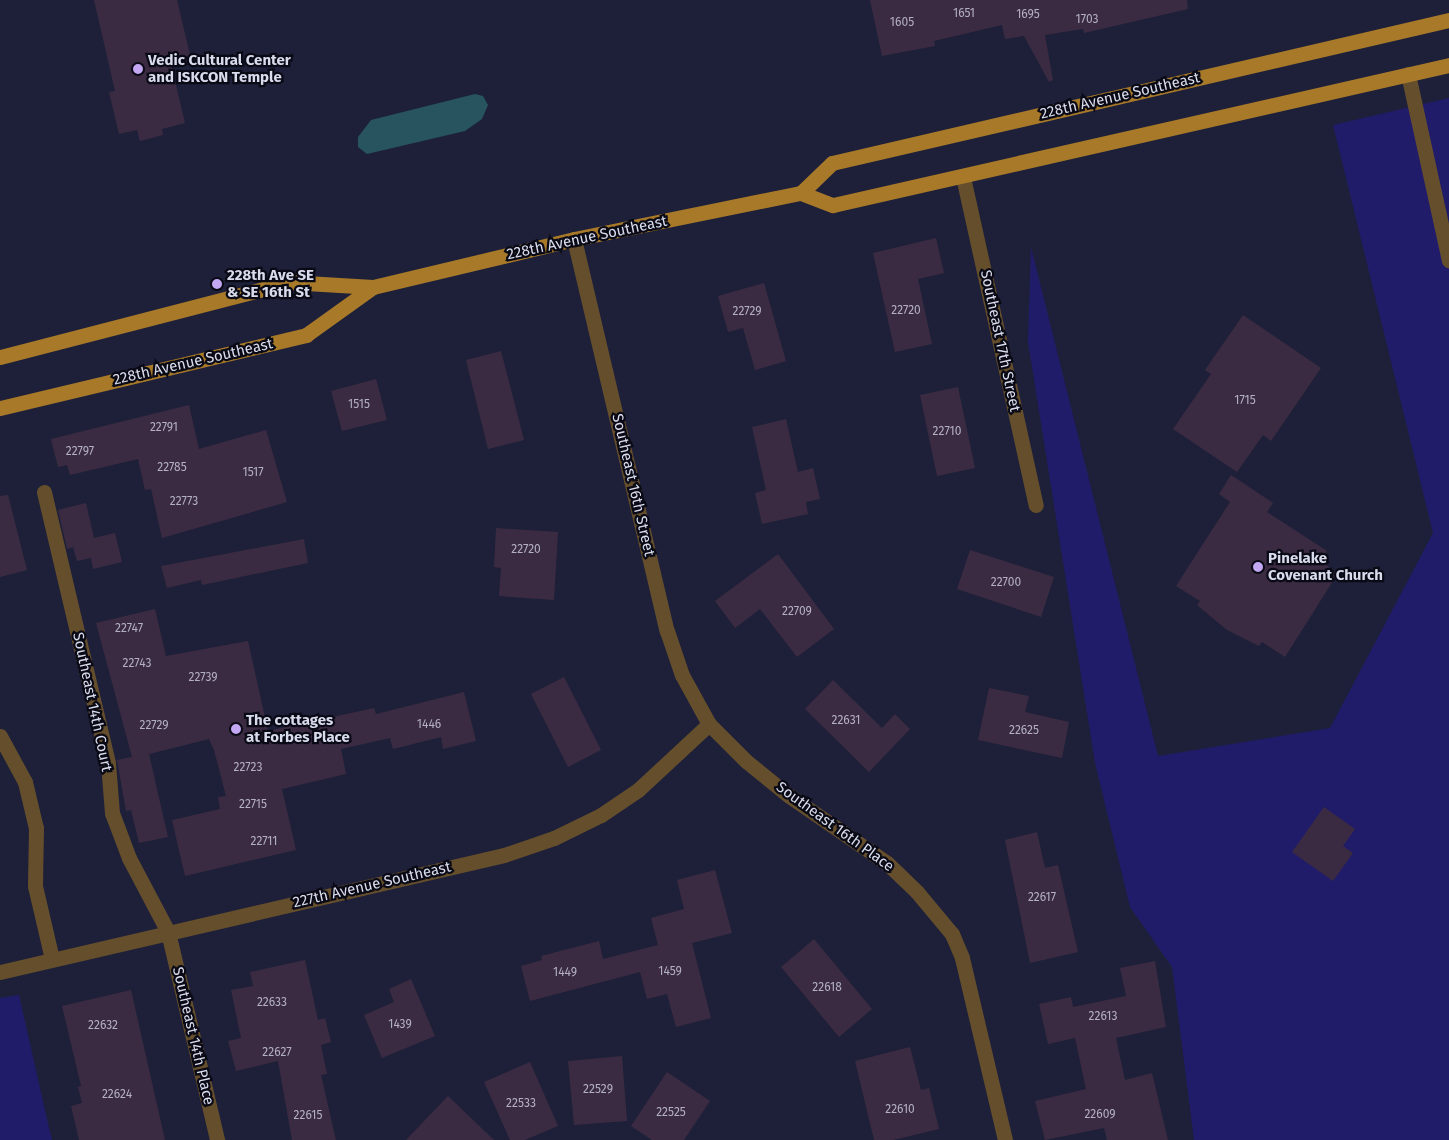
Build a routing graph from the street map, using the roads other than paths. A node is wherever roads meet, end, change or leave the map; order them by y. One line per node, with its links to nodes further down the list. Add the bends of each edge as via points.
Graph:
1 (1449, 20): 5 (main road, 228th Avenue Southeast, via 832,163)
2 (1449, 65): 3 (main road)
3 (1408, 74): 4 (main road); 7 (street)
4 (964, 177): 5 (main road, via 833,205); 12 (street, Southeast 17th Street)
5 (801, 193): 6 (main road, 228th Avenue Southeast)
6 (574, 239): 8 (main road, 228th Avenue Southeast); 13 (street, Southeast 16th Street, via 667,631 682,675)
7 (1449, 261)
8 (373, 287): 9 (main road, 228th Avenue Southeast, via 290,282); 10 (main road, 228th Avenue Southeast, via 306,335)
9 (0, 357)
10 (0, 408)
11 (44, 492): 15 (street, Southeast 14th Court, via 108,763 112,813 147,898)
12 (1036, 505)
13 (709, 724): 15 (street, 227th Avenue Southeast, via 638,790 601,815 554,838 504,855); 19 (street, Southeast 16th Place, via 788,795 888,863 952,934 962,958)
14 (0, 736): 16 (street, via 25,782 34,819 35,886)
15 (168, 932): 16 (street, 227th Avenue Southeast); 18 (street, Southeast 14th Place)
16 (52, 960): 17 (street, 227th Avenue Southeast)
17 (0, 972)
18 (217, 1140)
19 (1005, 1140)

